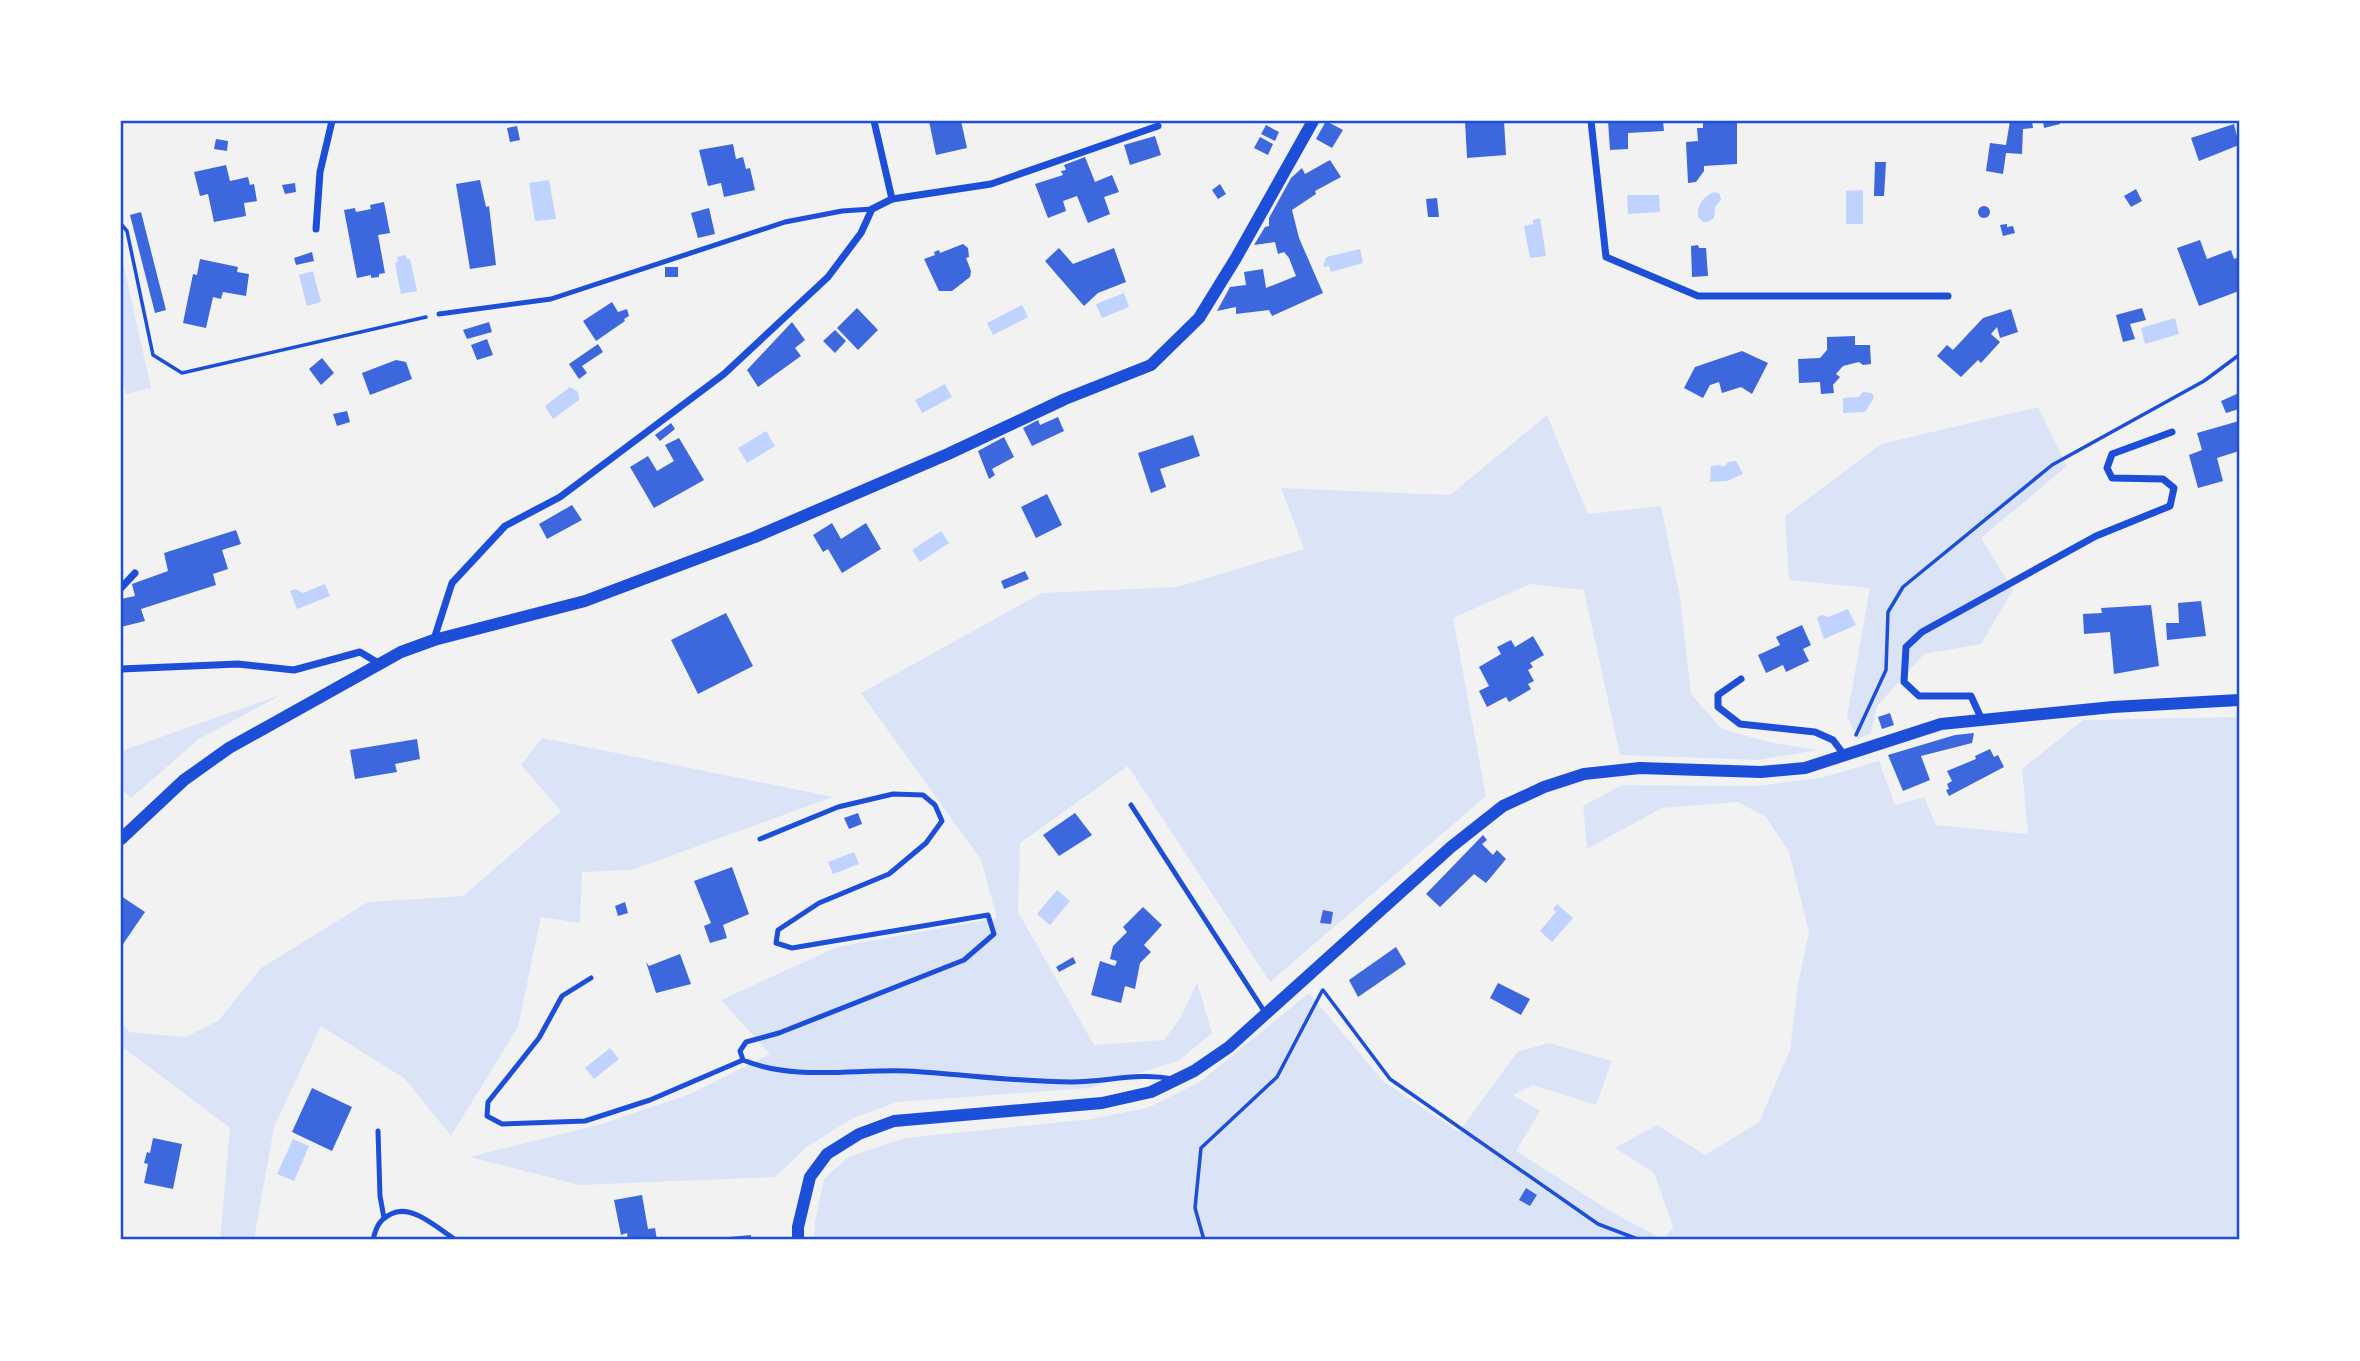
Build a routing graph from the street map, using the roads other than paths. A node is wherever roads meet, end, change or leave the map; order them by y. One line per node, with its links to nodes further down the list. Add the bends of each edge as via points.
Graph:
1 (332, 121): 8 (street, via 320,172)
2 (874, 121): 6 (street)
3 (1313, 121): 14 (street, via 1199,318 1151,365 755,537 585,601)
4 (1591, 121): 9 (street, via 1606,257 1698,296)
5 (1158, 126): 6 (street, via 991,184)
6 (892, 199): 7 (street)
7 (872, 209): 10 (lane, via 785,222 551,299); 14 (street, via 861,233 828,277 724,374 561,497 506,526 452,583)
8 (316, 229)
9 (1948, 296)
10 (439, 314)
11 (2172, 432): 19 (street, via 2112,454 2107,468 2112,478 2163,479 2174,488 2170,506 2096,536 1922,632 1906,647 1904,682 1919,696 1971,696)
12 (135, 573): 13 (street)
13 (121, 588)
14 (434, 640): 15 (street)
15 (380, 664): 16 (street, via 360,652 294,670 238,664); 22 (street, via 229,748 184,780)
16 (121, 669)
17 (1741, 679): 20 (street, via 1718,695 1718,707 1740,724 1815,732 1833,740)
18 (2239, 700): 19 (street)
19 (1982, 720): 20 (street, via 1941,724)
20 (1845, 757): 25 (street, via 1805,768 1761,772 1640,768 1584,774 1544,787 1503,806 1451,847)
21 (1131, 805): 25 (lane)
22 (121, 839)
23 (760, 839): 26 (lane, via 838,807 893,794 923,795 942,821 926,843 889,874 819,903 778,930 776,943 792,948 988,915 994,934 964,960 746,1042 740,1051)
24 (591, 978): 26 (lane, via 562,996 539,1038 488,1102 487,1116 502,1124 585,1121 650,1100)
25 (1266, 1014): 27 (street, via 1229,1047)
26 (743, 1060): 27 (lane, via 762,1068 814,1072 905,1071 1073,1082 1154,1075)
27 (1176, 1080): 32 (street, via 1102,1103 894,1121 859,1134 827,1154 810,1177)
28 (378, 1131): 29 (lane)
29 (384, 1218): 30 (lane, via 375,1228); 31 (lane, via 399,1210 413,1212)
30 (373, 1240)
31 (456, 1240)
32 (798, 1240)

